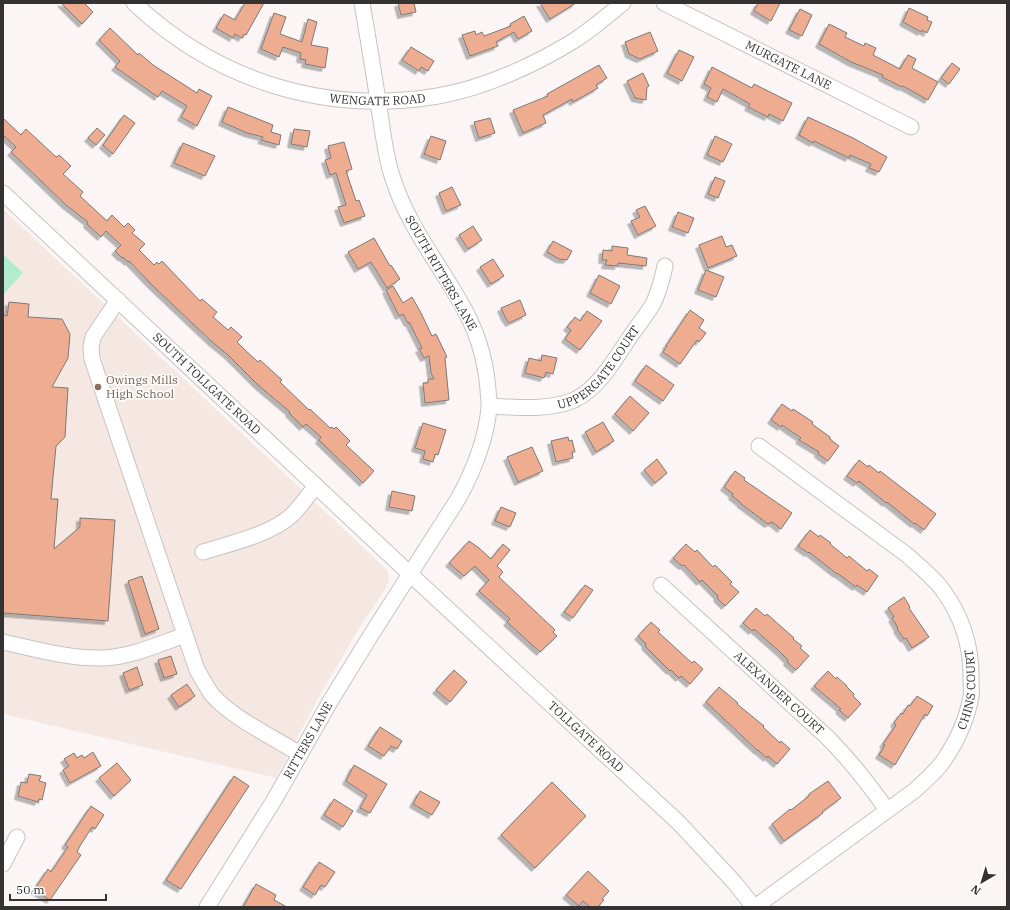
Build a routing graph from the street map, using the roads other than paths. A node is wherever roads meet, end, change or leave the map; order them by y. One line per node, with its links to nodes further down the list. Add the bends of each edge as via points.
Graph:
1 (134, 3): 5 (street, WENGATE ROAD, via 175,37 203,55 254,79 316,96)
2 (362, 3): 5 (street, SOUTH RITTERS LANE)
3 (622, 3): 5 (street, WENGATE ROAD, via 575,40 507,75 439,96)
4 (664, 3): 6 (street, MURGATE LANE)
5 (378, 102): 10 (street, SOUTH RITTERS LANE, via 386,150 403,208 458,298 479,340)
6 (911, 127)
7 (3, 193): 9 (street, SOUTH TOLLGATE ROAD)
8 (665, 266): 10 (street, UPPERGATE COURT, via 661,285 652,304 605,373 586,392 574,400 542,407)
9 (118, 300): 12 (street, SOUTH TOLLGATE ROAD); 16 (street, via 93,337 92,358)
10 (489, 406): 14 (street, SOUTH RITTERS LANE, via 482,442 470,478)
11 (759, 446): 19 (street, CHINS COURT, via 926,571 942,589 964,628 970,650 971,695 960,733 941,764 929,777)
12 (316, 486): 13 (street, via 292,515 272,528); 14 (street, SOUTH TOLLGATE ROAD)
13 (203, 552)
14 (410, 574): 18 (street, RITTERS LANE); 23 (street, TOLLGATE ROAD, via 680,823)
15 (661, 585): 19 (street, ALEXANDER COURT, via 843,753)
16 (185, 635): 17 (street, via 123,656 103,658 85,658); 18 (street, via 197,670 213,696 243,720)
17 (3, 642)
18 (300, 754): 22 (street, RITTERS LANE)
19 (887, 810): 23 (street, CHINS COURT)
20 (17, 837): 21 (street)
21 (3, 864)
22 (207, 907)
23 (754, 907)

